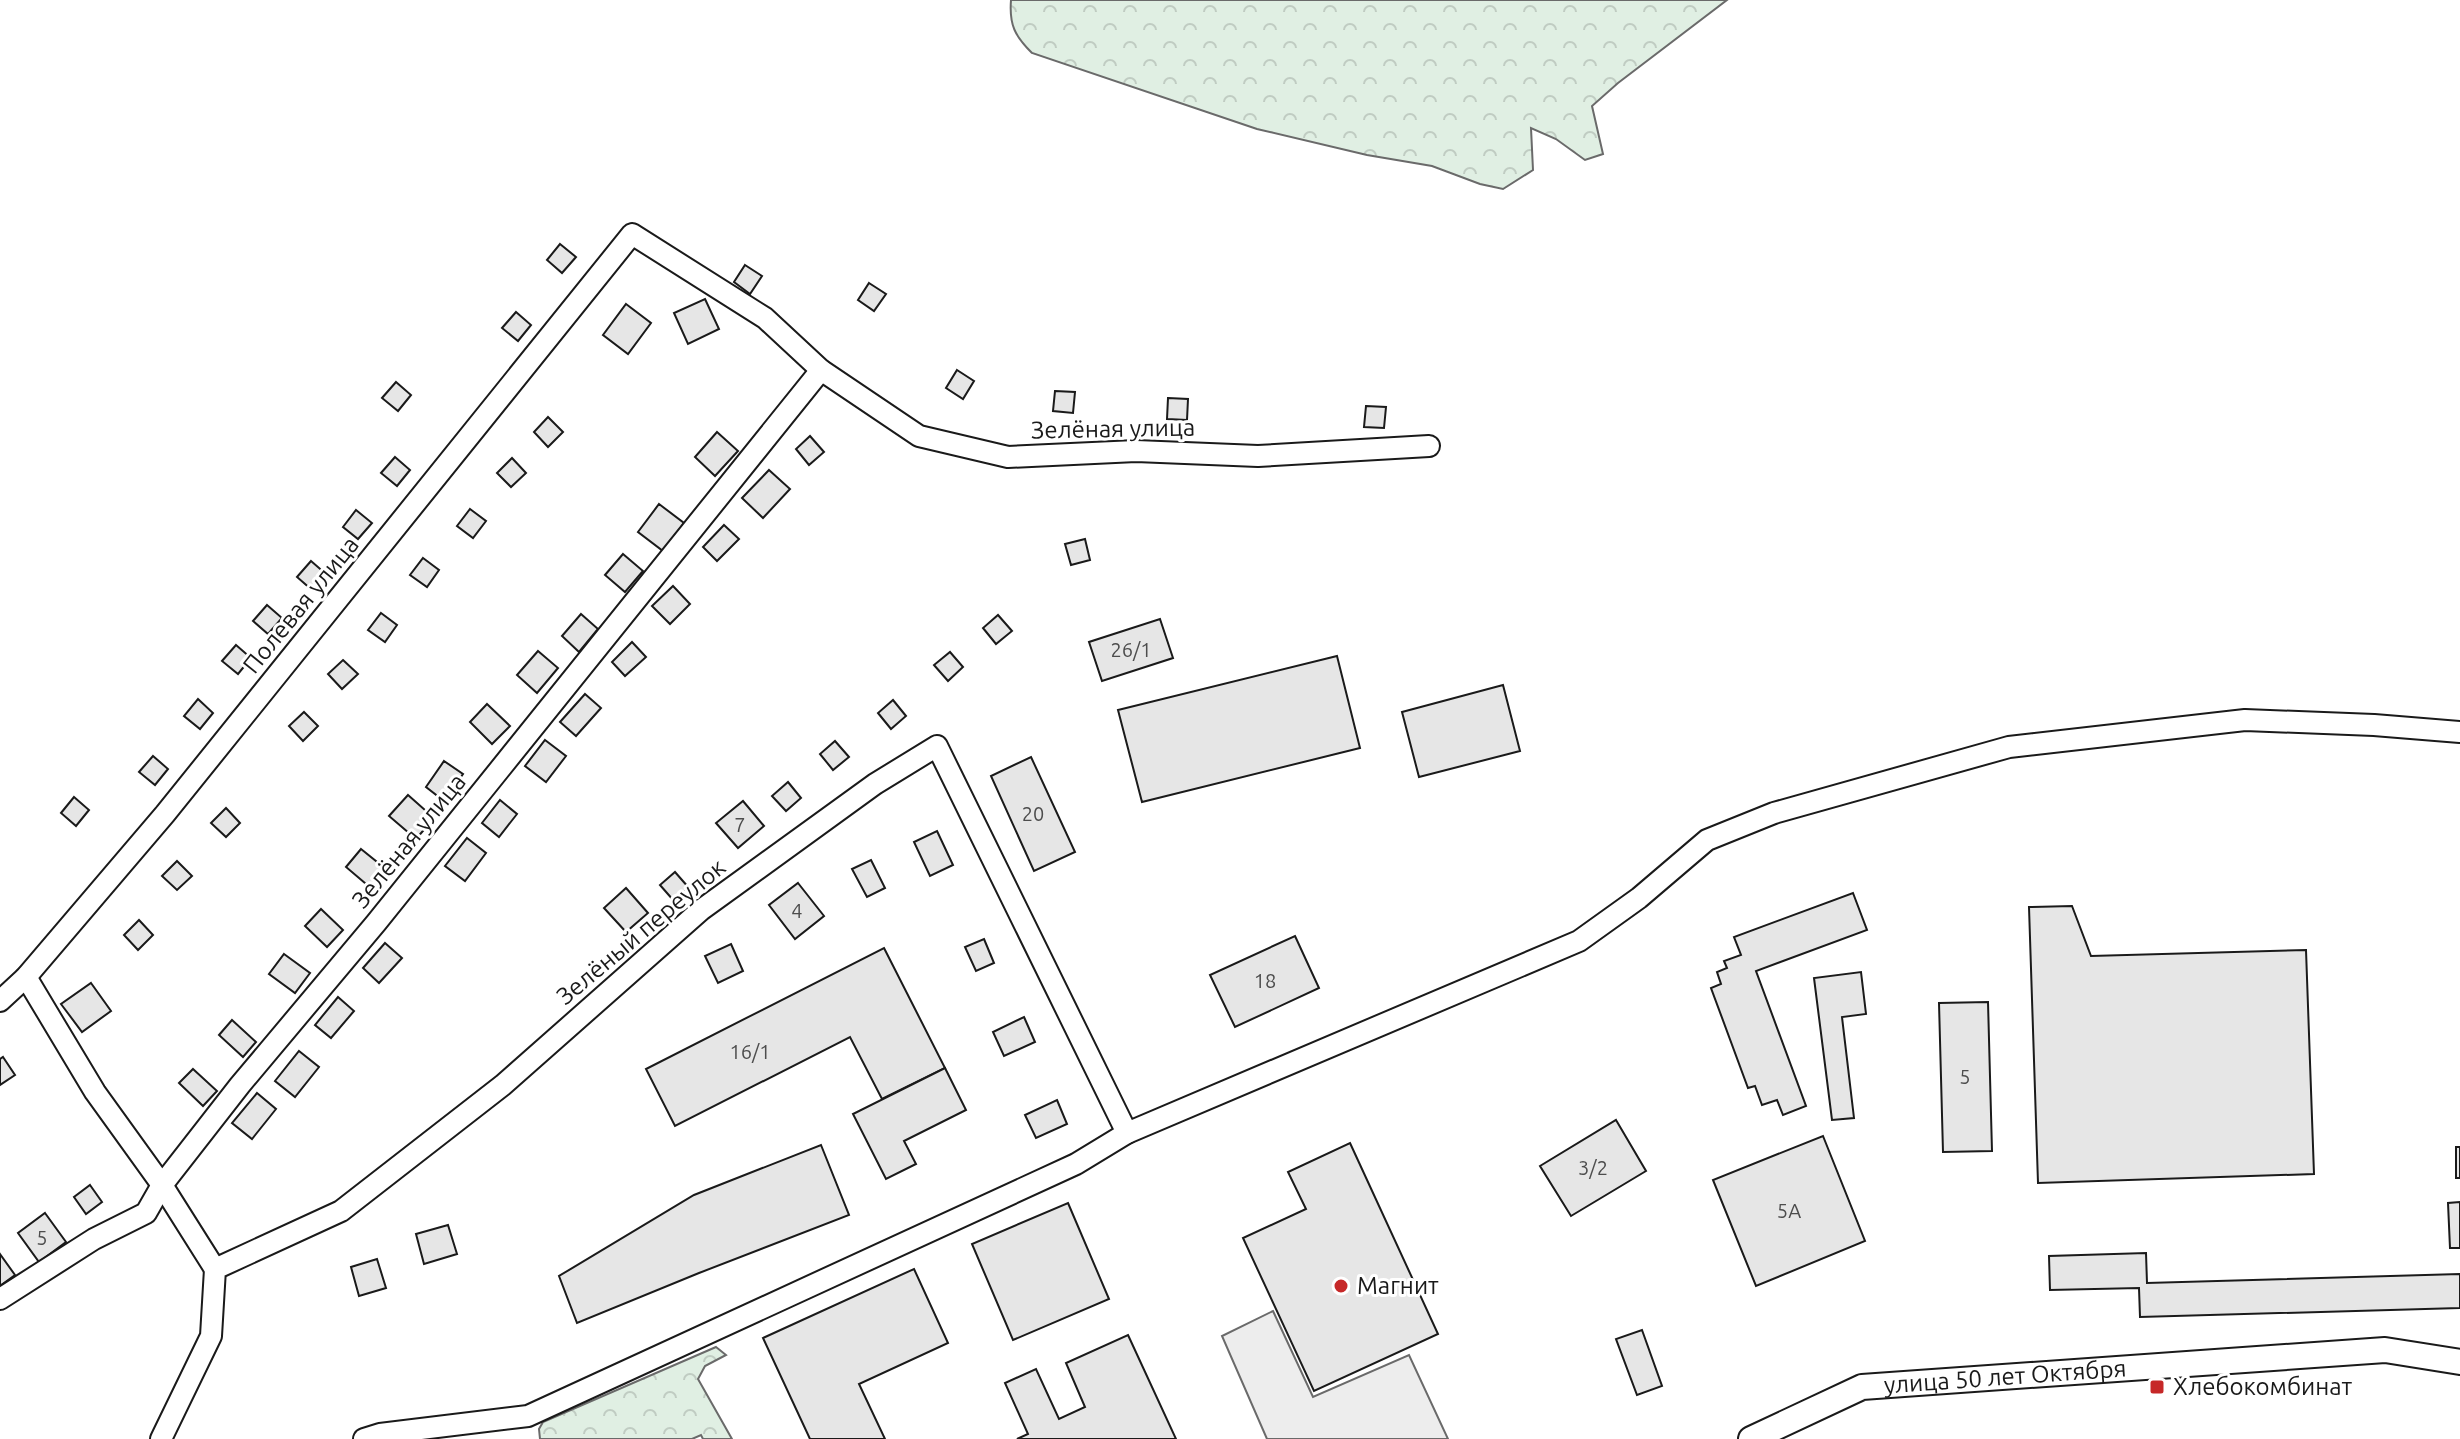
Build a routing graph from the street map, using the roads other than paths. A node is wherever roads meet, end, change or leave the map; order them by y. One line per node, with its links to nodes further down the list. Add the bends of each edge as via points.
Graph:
1 (632, 234): 2 (street, Зелёная улица, via 765,318); 5 (street, Полевая улица, via 194,778)
2 (821, 370): 3 (street, Зелёная улица, via 919,436 1008,457 1136,451 1258,456); 8 (street, Зелёная улица)
3 (1429, 446)
4 (2460, 732): 7 (street, via 2245,720 2009,747 1774,813 1707,840 1579,941)
5 (26, 977): 6 (street, Полевая улица); 8 (street, via 95,1092)
6 (0, 1001)
7 (1127, 1133): 9 (street, Зелёный переулок, via 937,746 875,784 701,910 503,1085 341,1211); 13 (street, via 1076,1164 528,1416)
8 (162, 1185): 9 (street); 10 (street, Зелёная улица, via 146,1213)
9 (215, 1269): 12 (street, via 211,1336)
10 (0, 1299)
11 (2460, 1362): 14 (street, улица 50 лет Октября, via 2385,1350 1862,1387)
12 (161, 1439)
13 (364, 1439)
14 (1751, 1439)

